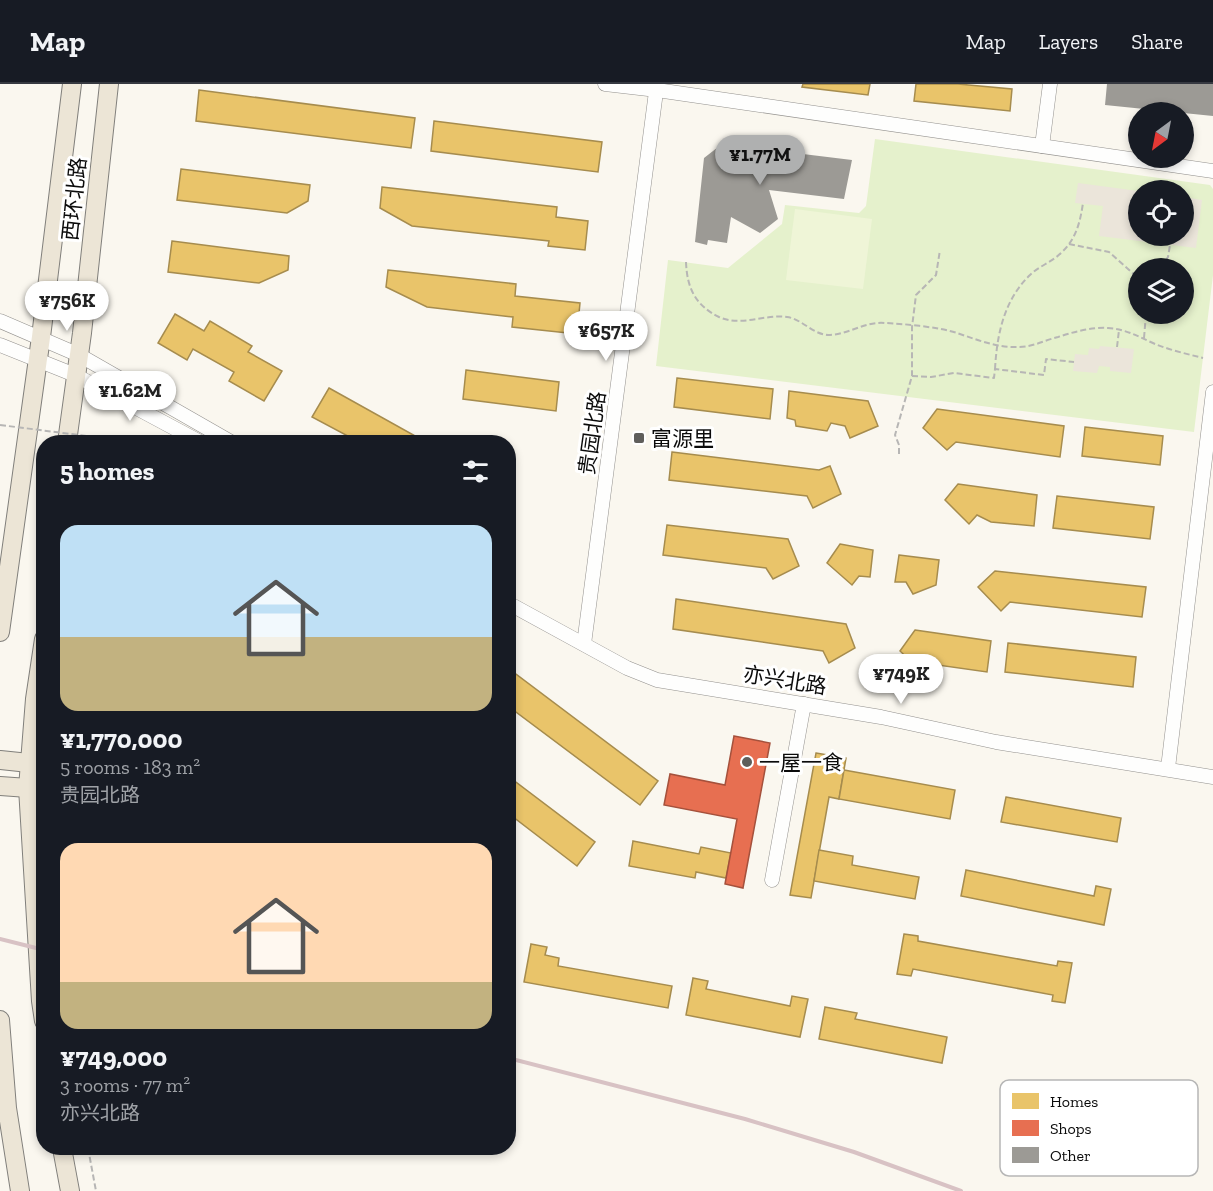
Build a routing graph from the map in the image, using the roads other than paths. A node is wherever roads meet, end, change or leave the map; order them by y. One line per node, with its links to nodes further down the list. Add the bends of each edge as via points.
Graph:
1 (72, 84): 9 (main road, 西环北路)
2 (109, 84): 11 (main road, 西环北路)
3 (605, 84): 5 (street)
4 (1050, 84): 6 (street)
5 (657, 87): 6 (street); 20 (street, 贵园北路)
6 (1042, 146): 7 (street)
7 (1213, 171)
8 (0, 321): 9 (street)
9 (41, 337): 11 (street); 12 (main road, 西环北路)
10 (0, 345): 12 (street)
11 (79, 355): 13 (main road, 西环北路); 17 (street)
12 (37, 360): 13 (street); 19 (main road, 西环北路)
13 (75, 375): 15 (main road, 西环北路); 16 (street)
14 (1213, 392): 25 (street)
15 (68, 435)
16 (187, 435)
17 (219, 435)
18 (516, 607): 20 (street, 亦兴北路)
19 (0, 632)
20 (584, 644): 22 (street, 亦兴北路, via 657,680)
21 (36, 692): 24 (main road)
22 (804, 704): 25 (street, 亦兴北路, via 996,742); 29 (street)
23 (0, 760): 24 (main road)
24 (29, 763): 28 (main road)
25 (1168, 768): 26 (street, 亦兴北路)
26 (1213, 777)
27 (0, 786): 28 (main road)
28 (28, 788): 30 (main road)
29 (771, 880)
30 (36, 919)
31 (0, 1020): 33 (main road, via 7,1108)
32 (63, 1155): 34 (main road)
33 (20, 1191)
34 (70, 1191)

